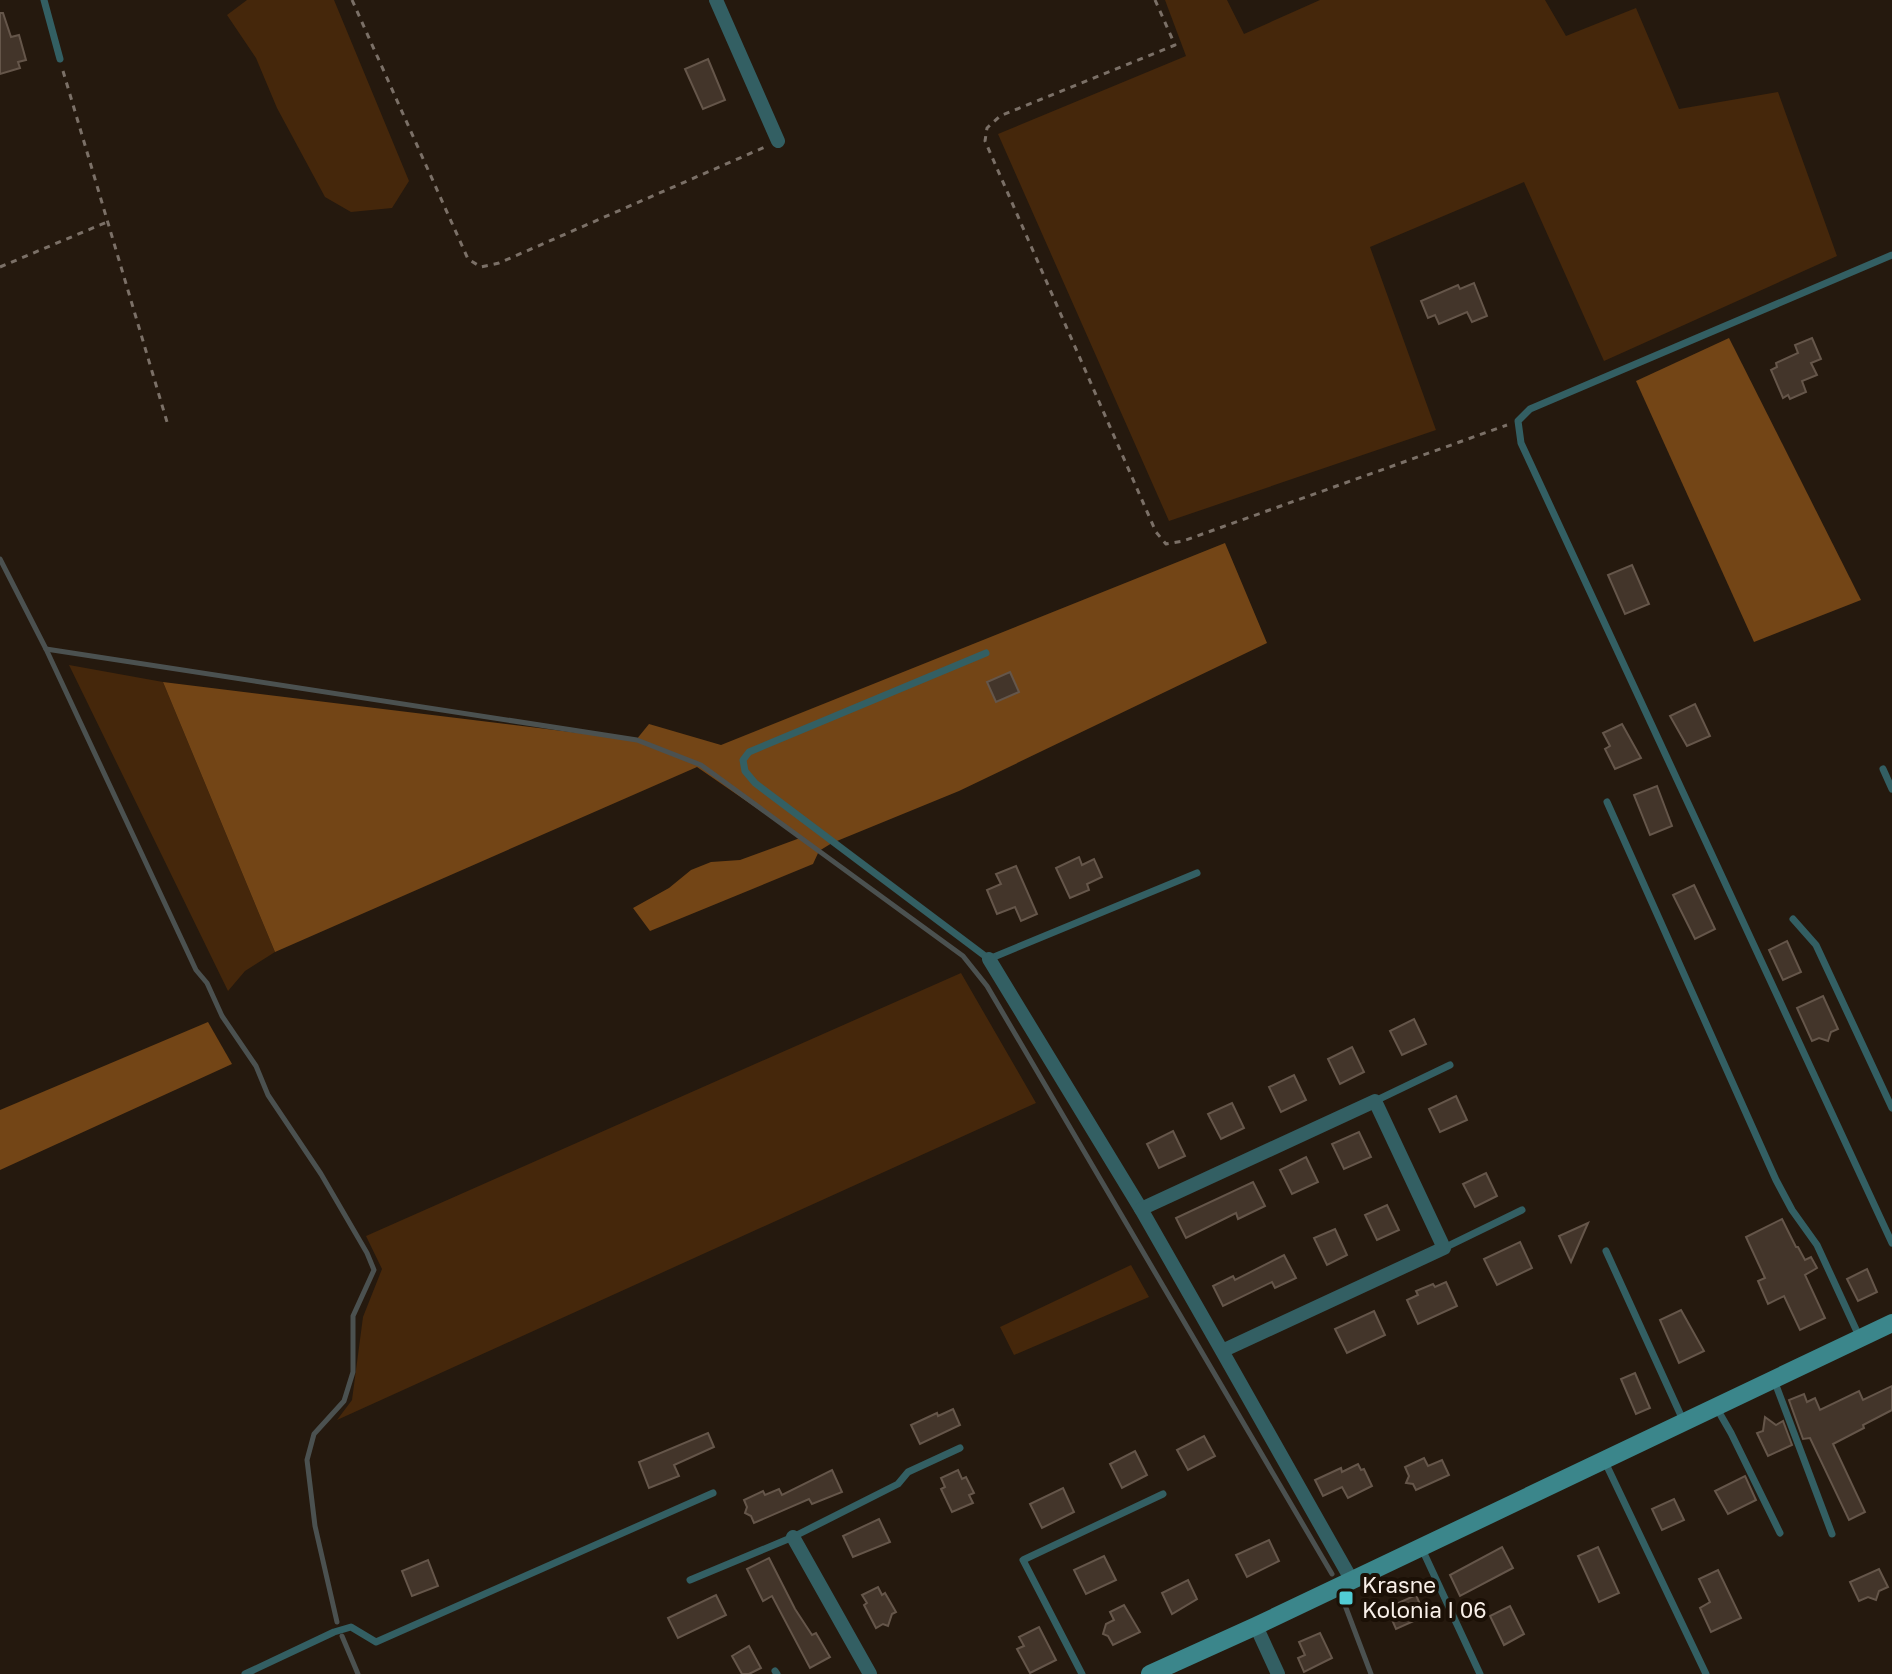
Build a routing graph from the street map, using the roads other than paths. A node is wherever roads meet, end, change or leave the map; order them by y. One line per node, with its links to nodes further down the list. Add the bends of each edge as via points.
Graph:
1 (44, 0): 3 (lane)
2 (716, 0): 4 (street)
3 (60, 59)
4 (778, 141)
5 (1892, 255): 18 (lane, via 1530,409 1518,421 1521,443)
6 (986, 653): 12 (lane, via 749,752 743,760 755,783)
7 (1883, 769): 8 (lane)
8 (1892, 789)
9 (1607, 802): 22 (lane, via 1776,1180 1817,1245)
10 (1197, 873): 12 (lane)
11 (1793, 919): 15 (lane, via 1816,945)
12 (989, 959): 16 (street)
13 (1450, 1065): 14 (lane)
14 (1375, 1101): 16 (street); 19 (street)
15 (1892, 1108)
16 (1141, 1209): 23 (street)
17 (1522, 1210): 19 (lane)
18 (1892, 1243)
19 (1444, 1248): 23 (street)
20 (1606, 1251): 26 (lane)
21 (1892, 1323): 22 (street)
22 (1860, 1338): 24 (street)
23 (1222, 1351): 35 (street)
24 (1774, 1380): 25 (street); 32 (lane)
25 (1716, 1407): 26 (street); 31 (lane)
26 (1684, 1422): 28 (street)
27 (960, 1448): 33 (lane)
28 (1605, 1460): 34 (street); 44 (lane)
29 (713, 1493): 38 (lane, via 376,1642 351,1627)
30 (1163, 1494): 40 (lane, via 1023,1560)
31 (1780, 1533)
32 (1832, 1534)
33 (793, 1537): 36 (lane); 39 (street)
34 (1420, 1547): 35 (street); 43 (lane)
35 (1351, 1579): 37 (street)
36 (690, 1580)
37 (1256, 1626): 41 (street); 42 (street)
38 (245, 1674)
39 (870, 1674)
40 (1082, 1674)
41 (1150, 1674)
42 (1278, 1674)
43 (1480, 1674)
44 (1706, 1674)

